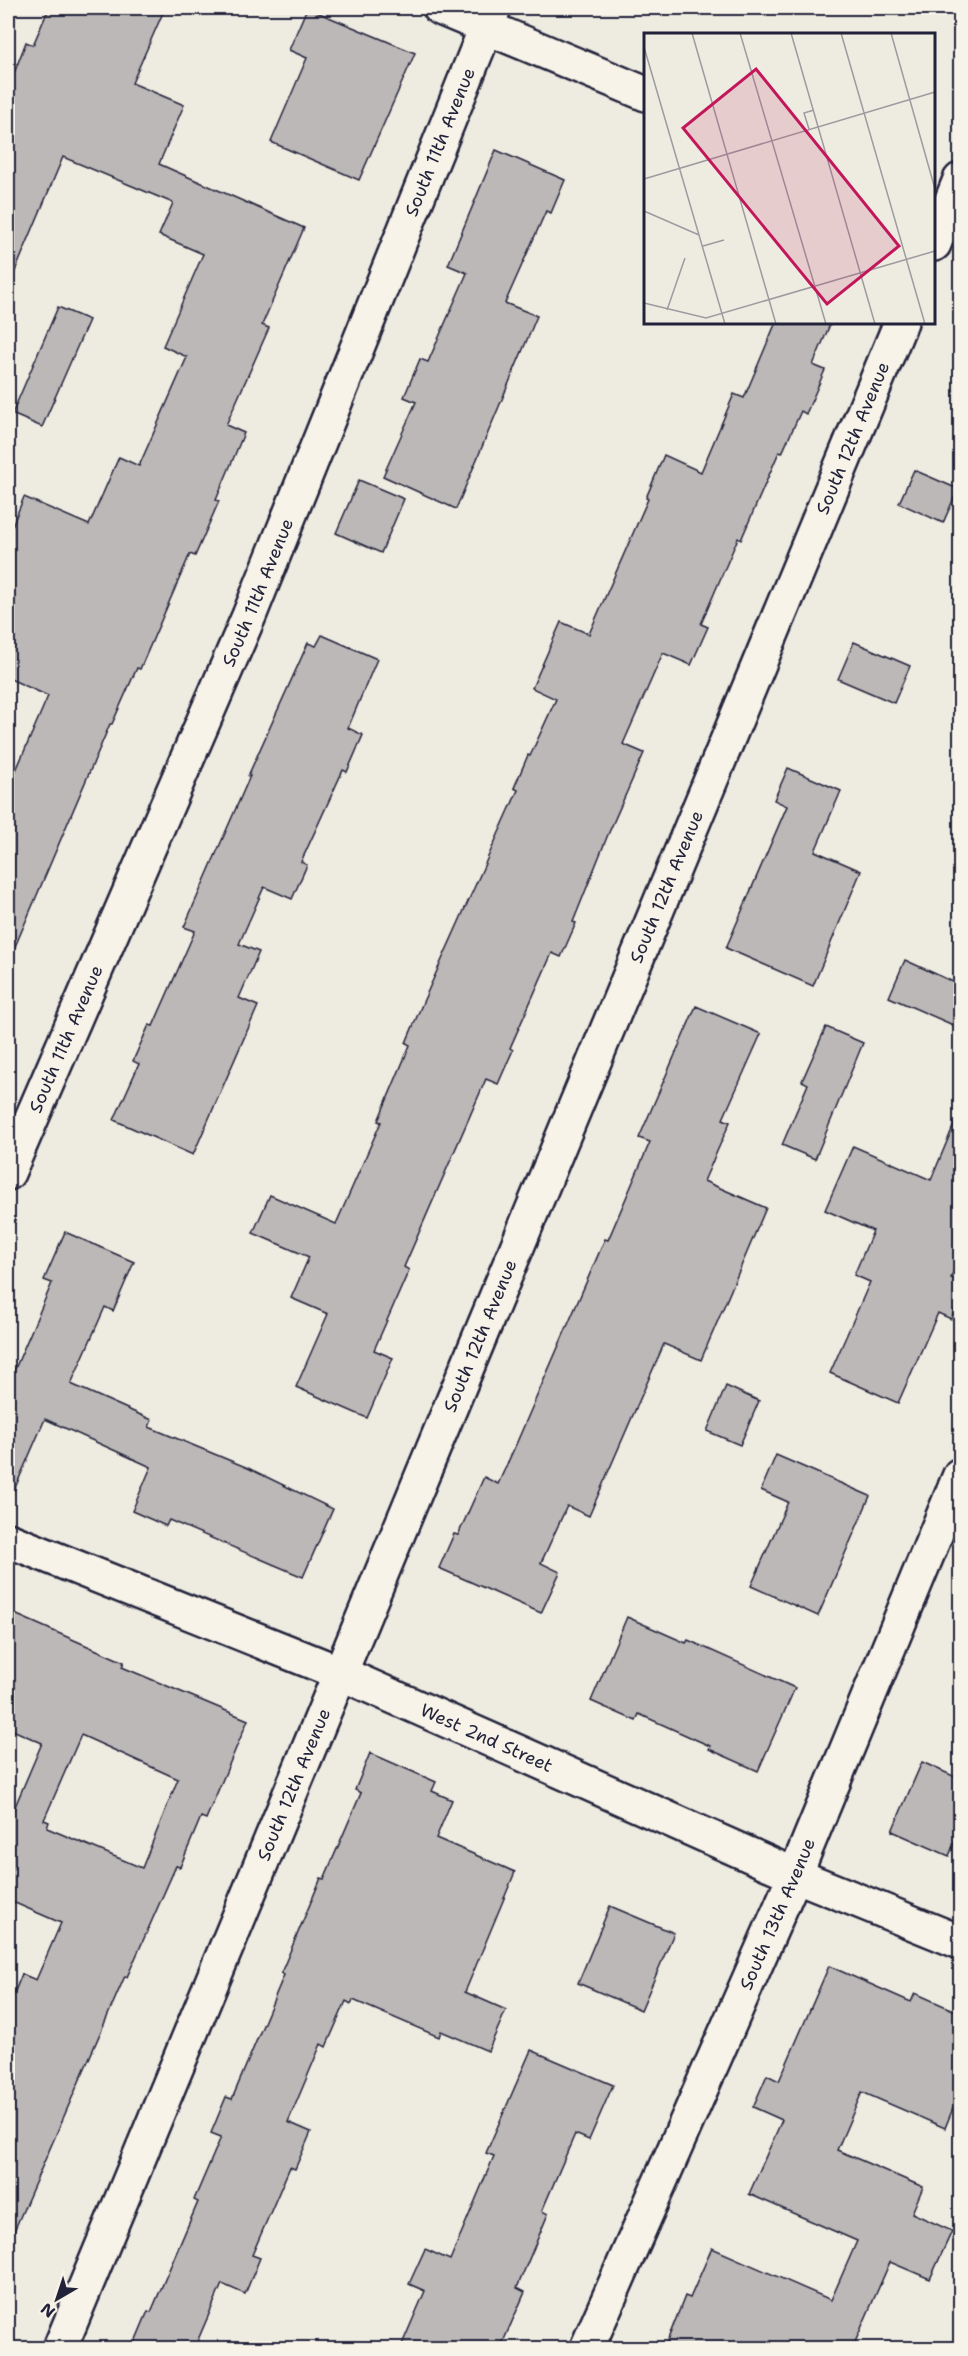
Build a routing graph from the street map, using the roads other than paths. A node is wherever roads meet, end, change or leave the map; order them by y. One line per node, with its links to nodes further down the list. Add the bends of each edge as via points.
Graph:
1 (440, 8): 2 (street)
2 (490, 17): 3 (street); 7 (street, South 11th Avenue, via 249,616)
3 (644, 94)
4 (960, 180): 5 (street)
5 (943, 227)
6 (900, 324): 10 (street, South 12th Avenue)
7 (8, 1173)
8 (960, 1475): 11 (street, South 13th Avenue)
9 (8, 1540): 10 (street, West 2nd Street)
10 (340, 1673): 11 (street, West 2nd Street); 13 (street, South 12th Avenue)
11 (795, 1875): 12 (street, West 2nd Street); 14 (street, South 13th Avenue)
12 (960, 1942)
13 (60, 2349)
14 (587, 2349)

